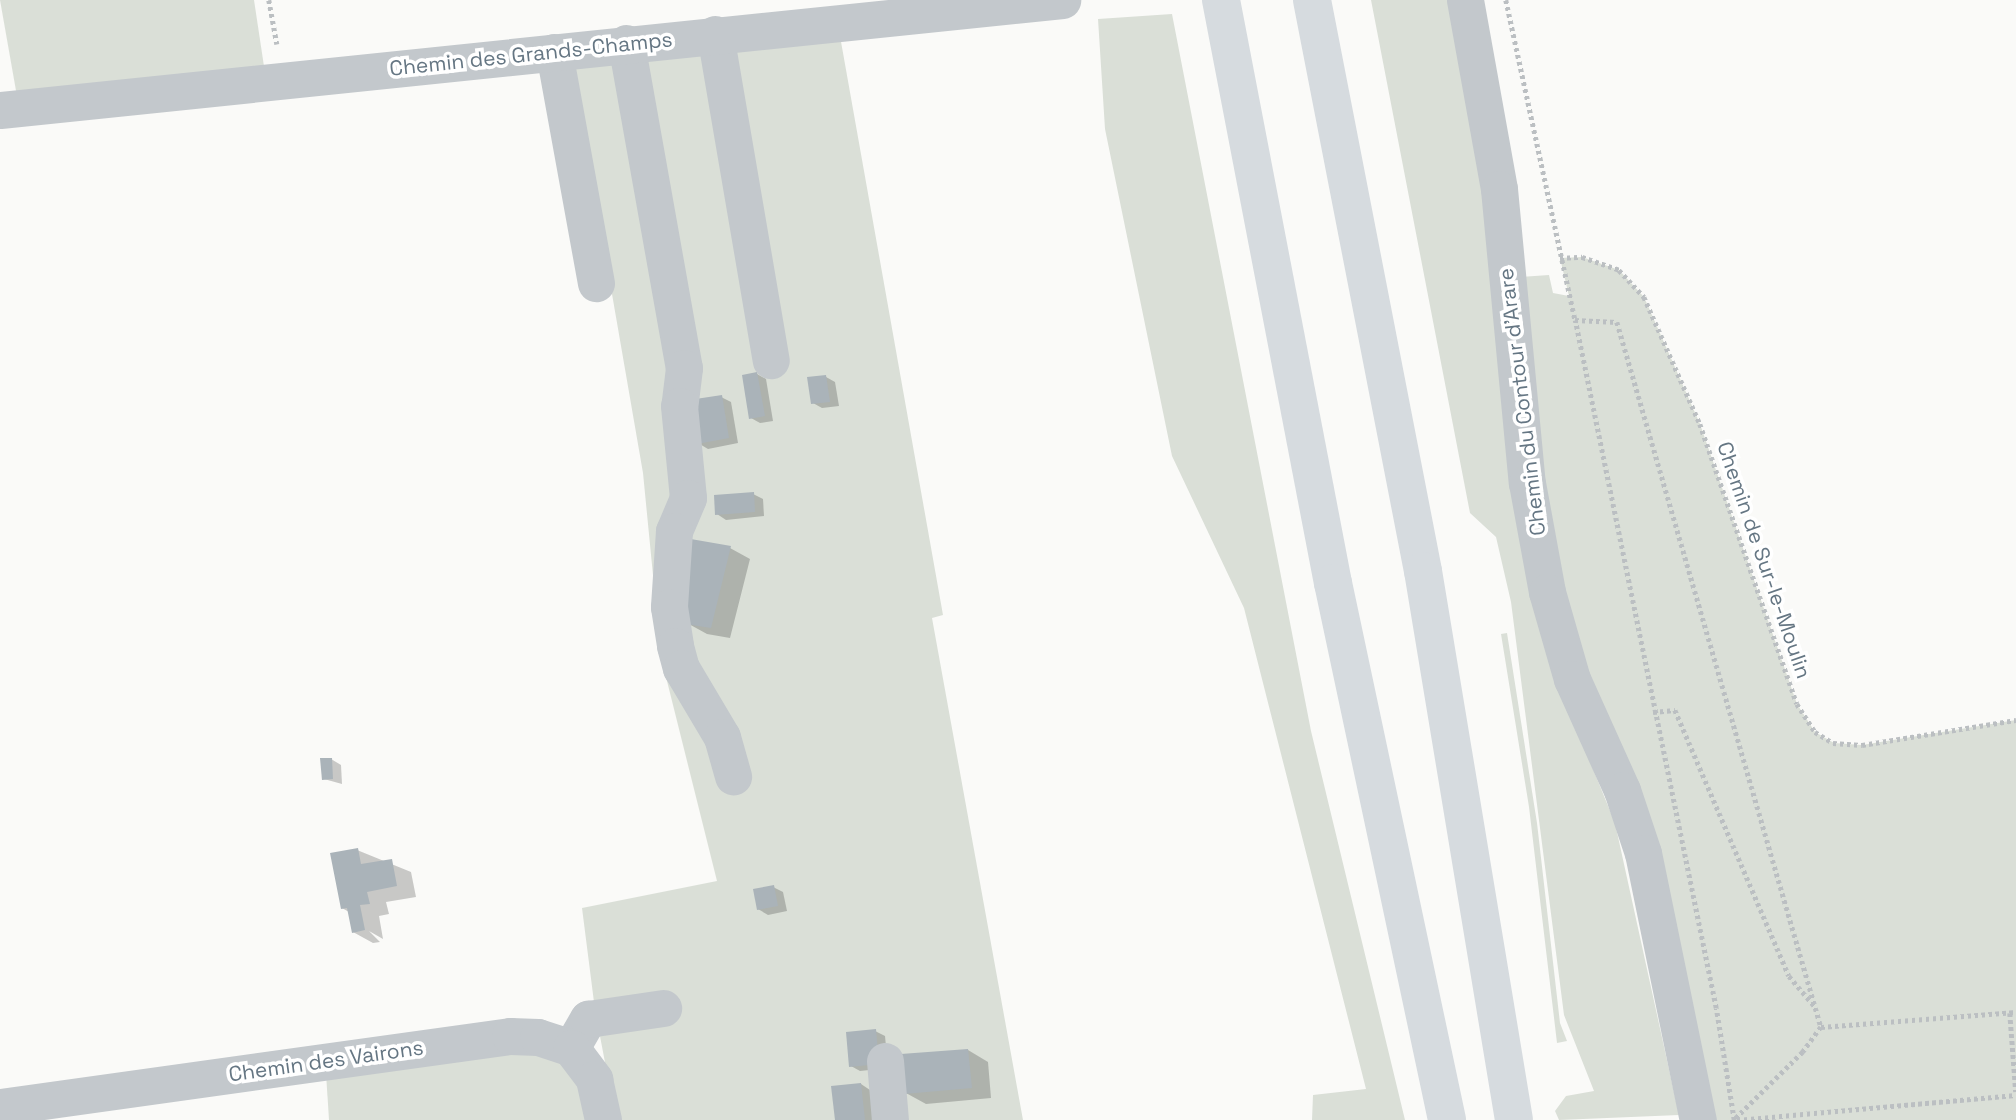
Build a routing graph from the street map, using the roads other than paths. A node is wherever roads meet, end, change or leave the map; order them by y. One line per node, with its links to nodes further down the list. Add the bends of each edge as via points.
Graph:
1 (1062, 0): 5 (street, Chemin des Grands-Champs)
2 (1221, 0): 18 (highway, via 1333,583)
3 (1312, 0): 19 (highway, via 1423,571)
4 (1465, 0): 20 (street, Chemin du Contour d'Arare, via 1499,189 1528,484 1547,592 1572,679 1622,790 1643,853)
5 (715, 34): 6 (street, Chemin des Grands-Champs); 10 (street)
6 (626, 43): 7 (street, Chemin des Grands-Champs); 11 (street, via 684,368 679,406 688,498 674,531 669,607 674,646 681,668 722,737)
7 (554, 52): 8 (street, Chemin des Grands-Champs); 9 (street)
8 (0, 110)
9 (596, 283)
10 (771, 360)
11 (733, 776)
12 (663, 1008): 13 (street, via 588,1019)
13 (571, 1048): 15 (street, Chemin des Vairons, via 538,1037 510,1036); 16 (street, via 594,1079)
14 (885, 1061): 17 (street)
15 (0, 1107)
16 (603, 1120)
17 (890, 1120)
18 (1447, 1120)
19 (1514, 1120)
20 (1698, 1120)

